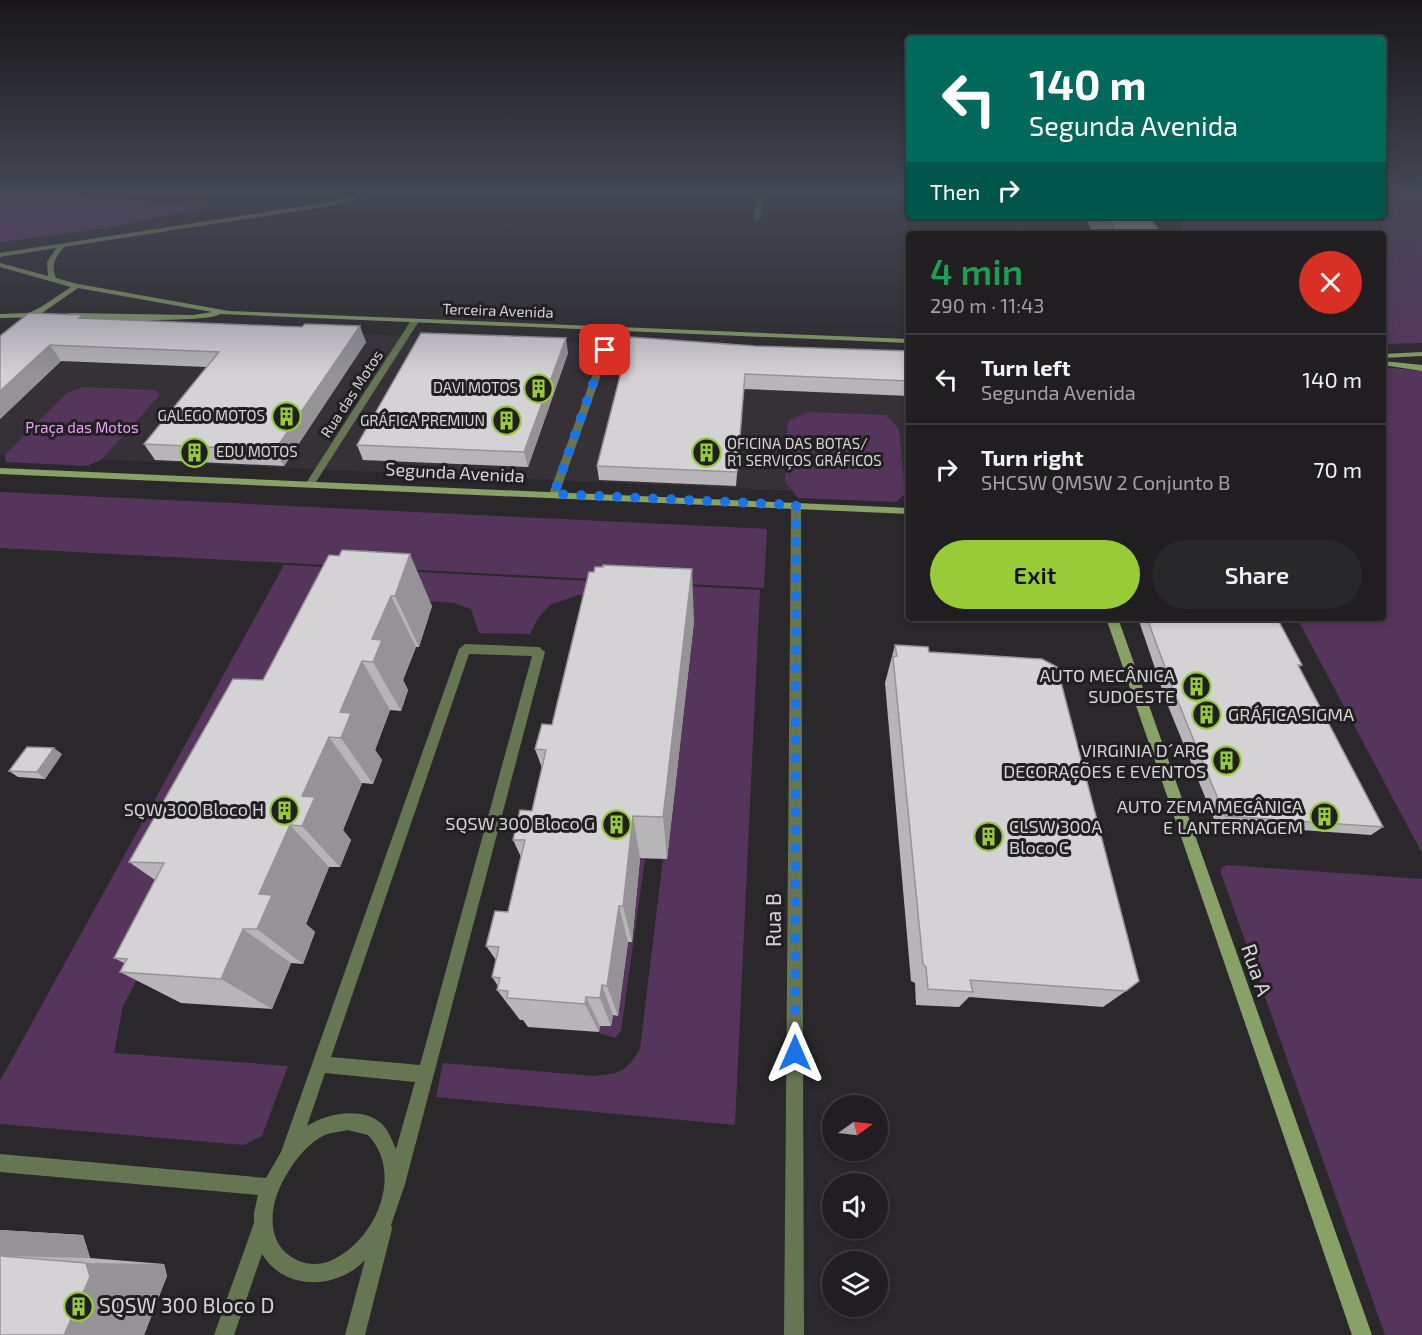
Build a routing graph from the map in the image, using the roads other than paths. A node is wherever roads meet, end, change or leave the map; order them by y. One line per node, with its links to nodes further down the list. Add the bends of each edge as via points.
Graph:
1 (21, 252): 4 (street)
2 (38, 252): 5 (street)
3 (57, 252): 6 (street, via 48,271)
4 (0, 255)
5 (3, 266): 6 (street, Terceira Avenida)
6 (53, 280): 7 (street, Terceira Avenida)
7 (77, 286): 8 (street, Terceira Avenida); 9 (street)
8 (229, 313): 11 (street, Terceira Avenida, via 193,317); 13 (street, Terceira Avenida)
9 (28, 315): 10 (street); 12 (street)
10 (52, 315)
11 (64, 315)
12 (5, 316): 14 (street)
13 (416, 321): 15 (street, Terceira Avenida); 22 (street, Rua das Motos)
14 (0, 323)
15 (613, 329): 16 (street, Terceira Avenida); 23 (street)
16 (906, 341)
17 (1422, 354): 18 (street)
18 (1386, 356)
19 (1386, 363): 20 (street)
20 (1422, 368)
21 (0, 471): 22 (street, Segunda Avenida)
22 (311, 483): 23 (street, Segunda Avenida)
23 (554, 494): 24 (street, Segunda Avenida)
24 (796, 505): 25 (street, Segunda Avenida); 37 (street, Rua B)
25 (906, 511)
26 (1113, 621): 38 (street, Rua A)
27 (320, 1064): 28 (street); 28 (street, via 465,649 539,652); 29 (street)
28 (425, 1074): 31 (street)
29 (289, 1153): 31 (street, via 317,1130 347,1121 374,1129 392,1150); 32 (street)
30 (0, 1163): 32 (street)
31 (396, 1184): 33 (street)
32 (269, 1187): 34 (street)
33 (385, 1221): 34 (street, via 360,1254 328,1273 296,1274 272,1256); 36 (street)
34 (263, 1224): 35 (street)
35 (224, 1335)
36 (355, 1335)
37 (794, 1335)
38 (1362, 1335)

